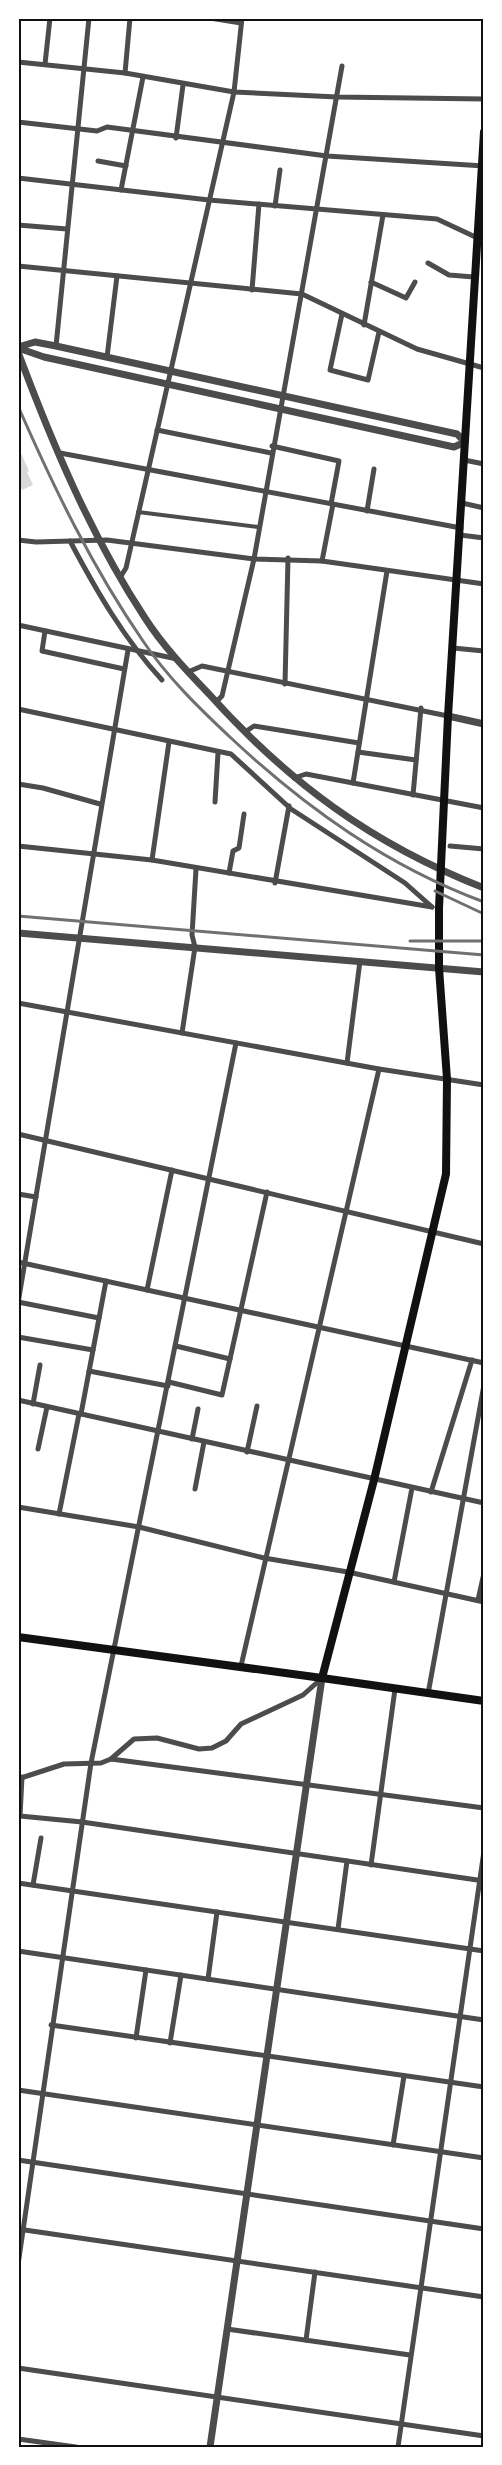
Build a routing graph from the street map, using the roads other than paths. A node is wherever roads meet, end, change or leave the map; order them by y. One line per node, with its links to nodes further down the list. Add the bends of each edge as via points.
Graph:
1 (50, 18): 7 (street)
2 (88, 18): 9 (street)
3 (130, 18): 10 (street)
4 (210, 18): 5 (street)
5 (242, 20): 13 (street)
6 (18, 62): 7 (street)
7 (45, 64): 9 (street)
8 (342, 66): 14 (street)
9 (84, 68): 10 (street); 17 (street)
10 (125, 73): 11 (street)
11 (143, 77): 12 (street); 18 (street)
12 (183, 85): 13 (street); 20 (street)
13 (234, 92): 14 (street); 21 (street)
14 (337, 97): 15 (street); 22 (street)
15 (484, 99)
16 (18, 122): 17 (street)
17 (77, 128): 18 (street); 28 (street)
18 (132, 131): 20 (street); 24 (street)
19 (484, 132): 25 (main road)
20 (176, 138): 21 (street)
21 (221, 144): 22 (street); 30 (street)
22 (327, 156): 25 (street); 33 (street)
23 (98, 161): 24 (street)
24 (126, 166): 29 (street)
25 (483, 166): 37 (main road)
26 (280, 170): 32 (street)
27 (18, 178): 28 (street)
28 (71, 183): 29 (street); 36 (street)
29 (122, 190): 30 (street)
30 (209, 200): 31 (street); 45 (street)
31 (259, 204): 32 (street); 46 (street)
32 (274, 206): 33 (street)
33 (315, 210): 34 (street); 47 (street)
34 (383, 215): 37 (street, via 437,219); 43 (street)
35 (18, 225): 36 (street)
36 (67, 229): 40 (street)
37 (480, 240): 42 (main road)
38 (428, 263): 42 (street, via 449,274)
39 (18, 266): 40 (street)
40 (63, 270): 41 (street); 51 (street)
41 (117, 276): 45 (street); 53 (street)
42 (474, 277): 54 (main road)
43 (371, 282): 44 (street, via 406,298); 49 (street)
44 (415, 282)
45 (190, 285): 46 (street); 56 (street)
46 (252, 290): 47 (street)
47 (302, 294): 48 (street); 58 (street)
48 (342, 314): 49 (street); 50 (street, via 330,370 368,380)
49 (364, 325): 50 (street)
50 (379, 332): 54 (street, via 417,349)
51 (56, 346): 52 (street, via 35,342); 53 (street)
52 (18, 349): 57 (street); 63 (street)
53 (107, 357): 56 (street)
54 (469, 364): 55 (street); 61 (main road)
55 (484, 368)
56 (170, 370): 57 (street); 58 (street)
57 (167, 384): 59 (street); 60 (street)
58 (282, 396): 59 (street); 61 (street, via 456,434)
59 (279, 409): 61 (street, via 454,447); 62 (street)
60 (157, 430): 64 (street); 68 (street)
61 (465, 442): 65 (main road)
62 (272, 446): 64 (street); 71 (street, via 339,461)
63 (60, 453): 68 (street); 78 (street)
64 (271, 453): 69 (street)
65 (464, 460): 66 (street); 70 (main road)
66 (484, 464)
67 (374, 469): 73 (street)
68 (147, 470): 69 (street); 74 (street)
69 (264, 492): 71 (street); 75 (street)
70 (462, 503): 72 (street); 76 (main road)
71 (332, 504): 73 (street); 84 (street)
72 (484, 508)
73 (367, 511): 76 (street)
74 (138, 512): 75 (street); 81 (street)
75 (258, 527): 83 (street)
76 (460, 532): 77 (street); 87 (main road)
77 (484, 538)
78 (99, 539): 80 (street); 81 (street); 86 (street)
79 (18, 540): 80 (street)
80 (70, 541): 93 (street)
81 (131, 543): 83 (street); 86 (street)
82 (288, 558): 83 (street); 84 (street); 100 (street)
83 (254, 559): 98 (street)
84 (322, 561): 85 (street)
85 (387, 571): 87 (street); 101 (street)
86 (121, 576): 95 (street, via 146,620)
87 (458, 580): 88 (street); 91 (main road)
88 (484, 584)
89 (18, 625): 90 (street)
90 (45, 631): 92 (street); 96 (street, via 42,651)
91 (453, 648): 94 (street); 105 (main road)
92 (128, 650): 93 (street); 96 (street)
93 (137, 651): 95 (street); 99 (street)
94 (484, 651)
95 (177, 659): 97 (street)
96 (124, 669): 107 (street)
97 (188, 672): 98 (street, via 202,666); 102 (street)
98 (228, 672): 100 (street); 102 (street, via 222,696)
99 (162, 680)
100 (285, 684): 101 (street)
101 (366, 699): 103 (street); 110 (street)
102 (216, 702): 108 (street)
103 (421, 708): 105 (street); 113 (street)
104 (18, 709): 107 (street)
105 (448, 716): 106 (street); 118 (main road)
106 (484, 724)
107 (114, 729): 109 (street); 120 (street)
108 (245, 732): 110 (street, via 254,726); 114 (street)
109 (169, 742): 112 (street); 128 (street)
110 (359, 743): 111 (street)
111 (358, 752): 113 (street); 115 (street)
112 (218, 753): 119 (street); 121 (street, via 231,754)
113 (416, 760): 117 (street)
114 (294, 778): 115 (street, via 306,774); 130 (street, via 356,824)
115 (353, 783): 117 (street)
116 (18, 784): 120 (street)
117 (413, 795): 118 (street)
118 (444, 801): 122 (street); 130 (main road)
119 (215, 802)
120 (100, 804): 127 (street)
121 (289, 806): 132 (street); 134 (street)
122 (484, 808)
123 (244, 814): 131 (street, via 239,848 233,851)
124 (18, 846): 127 (street)
125 (450, 846): 126 (street)
126 (484, 849)
127 (93, 854): 128 (street); 136 (street)
128 (152, 860): 129 (street)
129 (196, 868): 131 (street); 137 (street, via 192,935)
130 (442, 871): 133 (street); 134 (main road)
131 (229, 873): 132 (street)
132 (275, 883): 134 (street)
133 (484, 888)
134 (436, 908): 139 (main road)
135 (18, 933): 136 (street)
136 (79, 938): 137 (street); 142 (street)
137 (195, 947): 138 (street); 143 (street)
138 (360, 961): 139 (street); 145 (street)
139 (439, 968): 140 (street); 147 (main road)
140 (484, 972)
141 (18, 1003): 142 (street)
142 (66, 1011): 143 (street); 150 (street)
143 (182, 1033): 144 (street)
144 (236, 1043): 145 (street); 152 (street)
145 (347, 1063): 146 (street)
146 (380, 1069): 147 (street); 156 (street)
147 (447, 1079): 148 (street); 157 (main road, via 446,1174)
148 (484, 1085)
149 (18, 1134): 150 (street)
150 (45, 1140): 151 (street); 155 (street)
151 (172, 1170): 152 (street); 161 (street)
152 (210, 1179): 153 (street); 162 (street)
153 (267, 1192): 156 (street); 164 (street)
154 (18, 1194): 155 (street)
155 (36, 1197): 159 (street)
156 (348, 1210): 157 (street); 166 (street)
157 (434, 1233): 158 (street); 168 (main road)
158 (484, 1244)
159 (21, 1263): 160 (street); 163 (street)
160 (106, 1281): 161 (street); 165 (street)
161 (147, 1290): 162 (street)
162 (186, 1299): 164 (street); 169 (street)
163 (18, 1303): 165 (street)
164 (241, 1311): 166 (street); 171 (street)
165 (99, 1318): 170 (street)
166 (320, 1328): 168 (street); 189 (street)
167 (18, 1337): 170 (street)
168 (406, 1345): 172 (street); 190 (main road)
169 (176, 1346): 171 (street); 176 (street)
170 (93, 1350): 175 (street)
171 (230, 1359): 176 (street, via 222,1395)
172 (472, 1360): 173 (street); 193 (street)
173 (484, 1362)
174 (40, 1365): 179 (street)
175 (89, 1371): 176 (street); 183 (street)
176 (169, 1384): 184 (street)
177 (484, 1385): 194 (street)
178 (18, 1400): 179 (street)
179 (33, 1404): 181 (street)
180 (256, 1406): 188 (street)
181 (47, 1407): 183 (street); 187 (street)
182 (198, 1409): 185 (street)
183 (80, 1414): 184 (street); 197 (street)
184 (159, 1431): 185 (street); 198 (street)
185 (192, 1439): 186 (street)
186 (204, 1442): 188 (street); 192 (street)
187 (38, 1449)
188 (248, 1452): 189 (street)
189 (290, 1462): 190 (street); 199 (street)
190 (374, 1480): 191 (street); 200 (main road)
191 (412, 1488): 193 (street); 202 (street)
192 (195, 1489)
193 (431, 1492): 194 (street)
194 (464, 1499): 195 (street); 203 (street)
195 (484, 1503)
196 (18, 1507): 197 (street)
197 (59, 1514): 198 (street)
198 (139, 1527): 199 (street); 206 (street)
199 (264, 1558): 200 (street); 207 (street)
200 (348, 1572): 202 (street); 208 (main road)
201 (484, 1573): 204 (street)
202 (394, 1582): 203 (street)
203 (446, 1593): 204 (street); 210 (street)
204 (481, 1601)
205 (18, 1637): 206 (main road)
206 (115, 1650): 207 (main road); 213 (street)
207 (241, 1666): 208 (main road)
208 (322, 1678): 209 (main road); 212 (street, via 312,1689 241,1724 226,1741 212,1748 199,1749 157,1738 134,1739); 215 (street)
209 (395, 1689): 210 (main road); 216 (street)
210 (428, 1694): 211 (main road)
211 (484, 1701)
212 (111, 1759): 213 (street); 215 (street)
213 (90, 1763): 214 (street, via 64,1764); 218 (street)
214 (20, 1778): 218 (street, via 20,1816)
215 (306, 1785): 216 (street); 221 (street)
216 (379, 1794): 217 (street); 223 (street)
217 (484, 1808)
218 (82, 1822): 221 (street); 227 (street)
219 (41, 1838): 226 (street)
220 (484, 1851): 224 (street)
221 (296, 1854): 222 (street); 229 (street)
222 (347, 1861): 223 (street); 230 (street)
223 (371, 1865): 224 (street)
224 (482, 1881): 231 (street)
225 (18, 1883): 226 (street)
226 (33, 1885): 227 (street)
227 (72, 1891): 228 (street); 234 (street)
228 (217, 1912): 229 (street); 237 (street)
229 (287, 1922): 230 (street); 238 (street)
230 (338, 1929): 231 (street)
231 (471, 1949): 233 (street); 239 (street)
232 (18, 1951): 234 (street)
233 (484, 1951)
234 (62, 1958): 235 (street); 241 (street)
235 (146, 1970): 236 (street); 242 (street)
236 (181, 1975): 237 (street); 243 (street)
237 (208, 1979): 238 (street)
238 (276, 1990): 239 (street); 244 (street)
239 (460, 2017): 240 (street); 246 (street)
240 (484, 2020)
241 (51, 2025): 242 (street); 249 (street)
242 (136, 2038): 243 (street)
243 (171, 2043): 244 (street)
244 (265, 2057): 245 (street); 250 (street)
245 (404, 2076): 246 (street); 251 (street)
246 (451, 2082): 247 (street); 252 (street)
247 (484, 2087)
248 (18, 2090): 249 (street)
249 (41, 2093): 250 (street); 255 (street)
250 (256, 2126): 251 (street); 256 (street)
251 (393, 2145): 252 (street)
252 (441, 2153): 253 (street); 257 (street)
253 (484, 2158)
254 (18, 2160): 255 (street)
255 (34, 2163): 256 (street); 259 (street)
256 (247, 2194): 257 (street); 260 (street)
257 (429, 2221): 258 (street); 263 (street)
258 (484, 2229)
259 (20, 2230): 260 (street); 261 (street)
260 (237, 2261): 262 (street); 265 (street)
261 (18, 2265)
262 (315, 2272): 263 (street); 266 (street)
263 (420, 2288): 264 (street); 267 (street)
264 (484, 2297)
265 (227, 2329): 266 (street); 269 (street)
266 (306, 2340): 267 (street)
267 (410, 2355): 270 (street)
268 (18, 2367): 269 (street)
269 (217, 2397): 270 (street); 274 (street)
270 (400, 2424): 271 (street); 275 (street)
271 (484, 2436)
272 (18, 2439): 273 (street)
273 (76, 2447)
274 (210, 2447)
275 (398, 2447)

